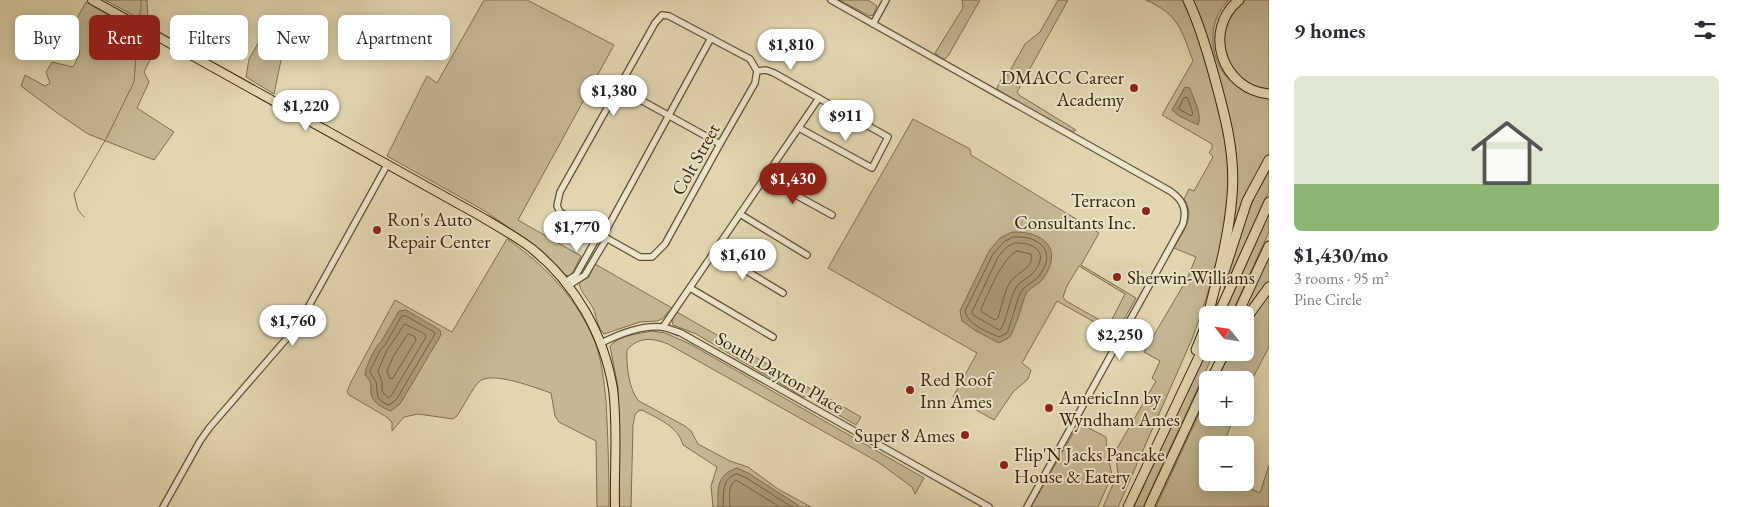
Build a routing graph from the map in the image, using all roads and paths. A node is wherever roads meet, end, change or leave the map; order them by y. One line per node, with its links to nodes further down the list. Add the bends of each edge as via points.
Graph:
1 (92, 0): 16 (main road)
2 (831, 0): 6 (street)
3 (886, 0): 6 (street)
4 (1188, 0): 29 (highway, via 1198,21 1220,98 1232,156 1228,226)
5 (1239, 0): 10 (highway, via 1222,23 1220,45 1224,62 1240,83)
6 (873, 24): 46 (street, via 1170,191 1184,208 1183,224)
7 (711, 38): 8 (street, via 750,59); 9 (street, via 662,15); 12 (street)
8 (757, 71): 11 (street, via 774,73); 14 (street, Colt Street, via 755,83)
9 (619, 88): 12 (street); 21 (street, via 560,192 558,206 560,212)
10 (1269, 94)
11 (819, 98): 13 (street); 13 (street, via 888,137 872,168)
12 (668, 116): 14 (street); 21 (street)
13 (799, 128): 17 (street)
14 (720, 144): 21 (street, Colt Street, via 665,244 652,257 640,257)
15 (1269, 160): 30 (highway, via 1247,201)
16 (387, 165): 25 (main road, via 530,248); 43 (street, via 304,313 210,427)
17 (765, 178): 19 (street); 20 (street)
18 (1269, 202): 31 (highway)
19 (740, 214): 23 (street); 24 (street)
20 (832, 215)
21 (603, 236): 25 (street)
22 (1269, 246): 32 (highway)
23 (714, 252): 27 (street); 28 (street)
24 (807, 255)
25 (566, 284): 37 (main road, via 582,306)
26 (1269, 287): 33 (highway)
27 (690, 288): 34 (street); 35 (street)
28 (783, 293)
29 (1210, 306)
30 (1211, 306)
31 (1222, 306)
32 (1241, 306)
33 (1254, 308)
34 (664, 327): 37 (street, South Dayton Place, via 629,331); 45 (street, South Dayton Place, via 681,333)
35 (773, 337)
36 (1199, 340): 41 (highway)
37 (601, 343): 44 (main road, via 613,390)
38 (1199, 357): 41 (highway)
39 (1199, 400): 42 (highway)
40 (1199, 403): 42 (highway)
41 (1164, 430): 47 (highway)
42 (1180, 439): 48 (highway)
43 (163, 507)
44 (615, 507)
45 (989, 507)
46 (1027, 507)
47 (1128, 507)
48 (1149, 507)

